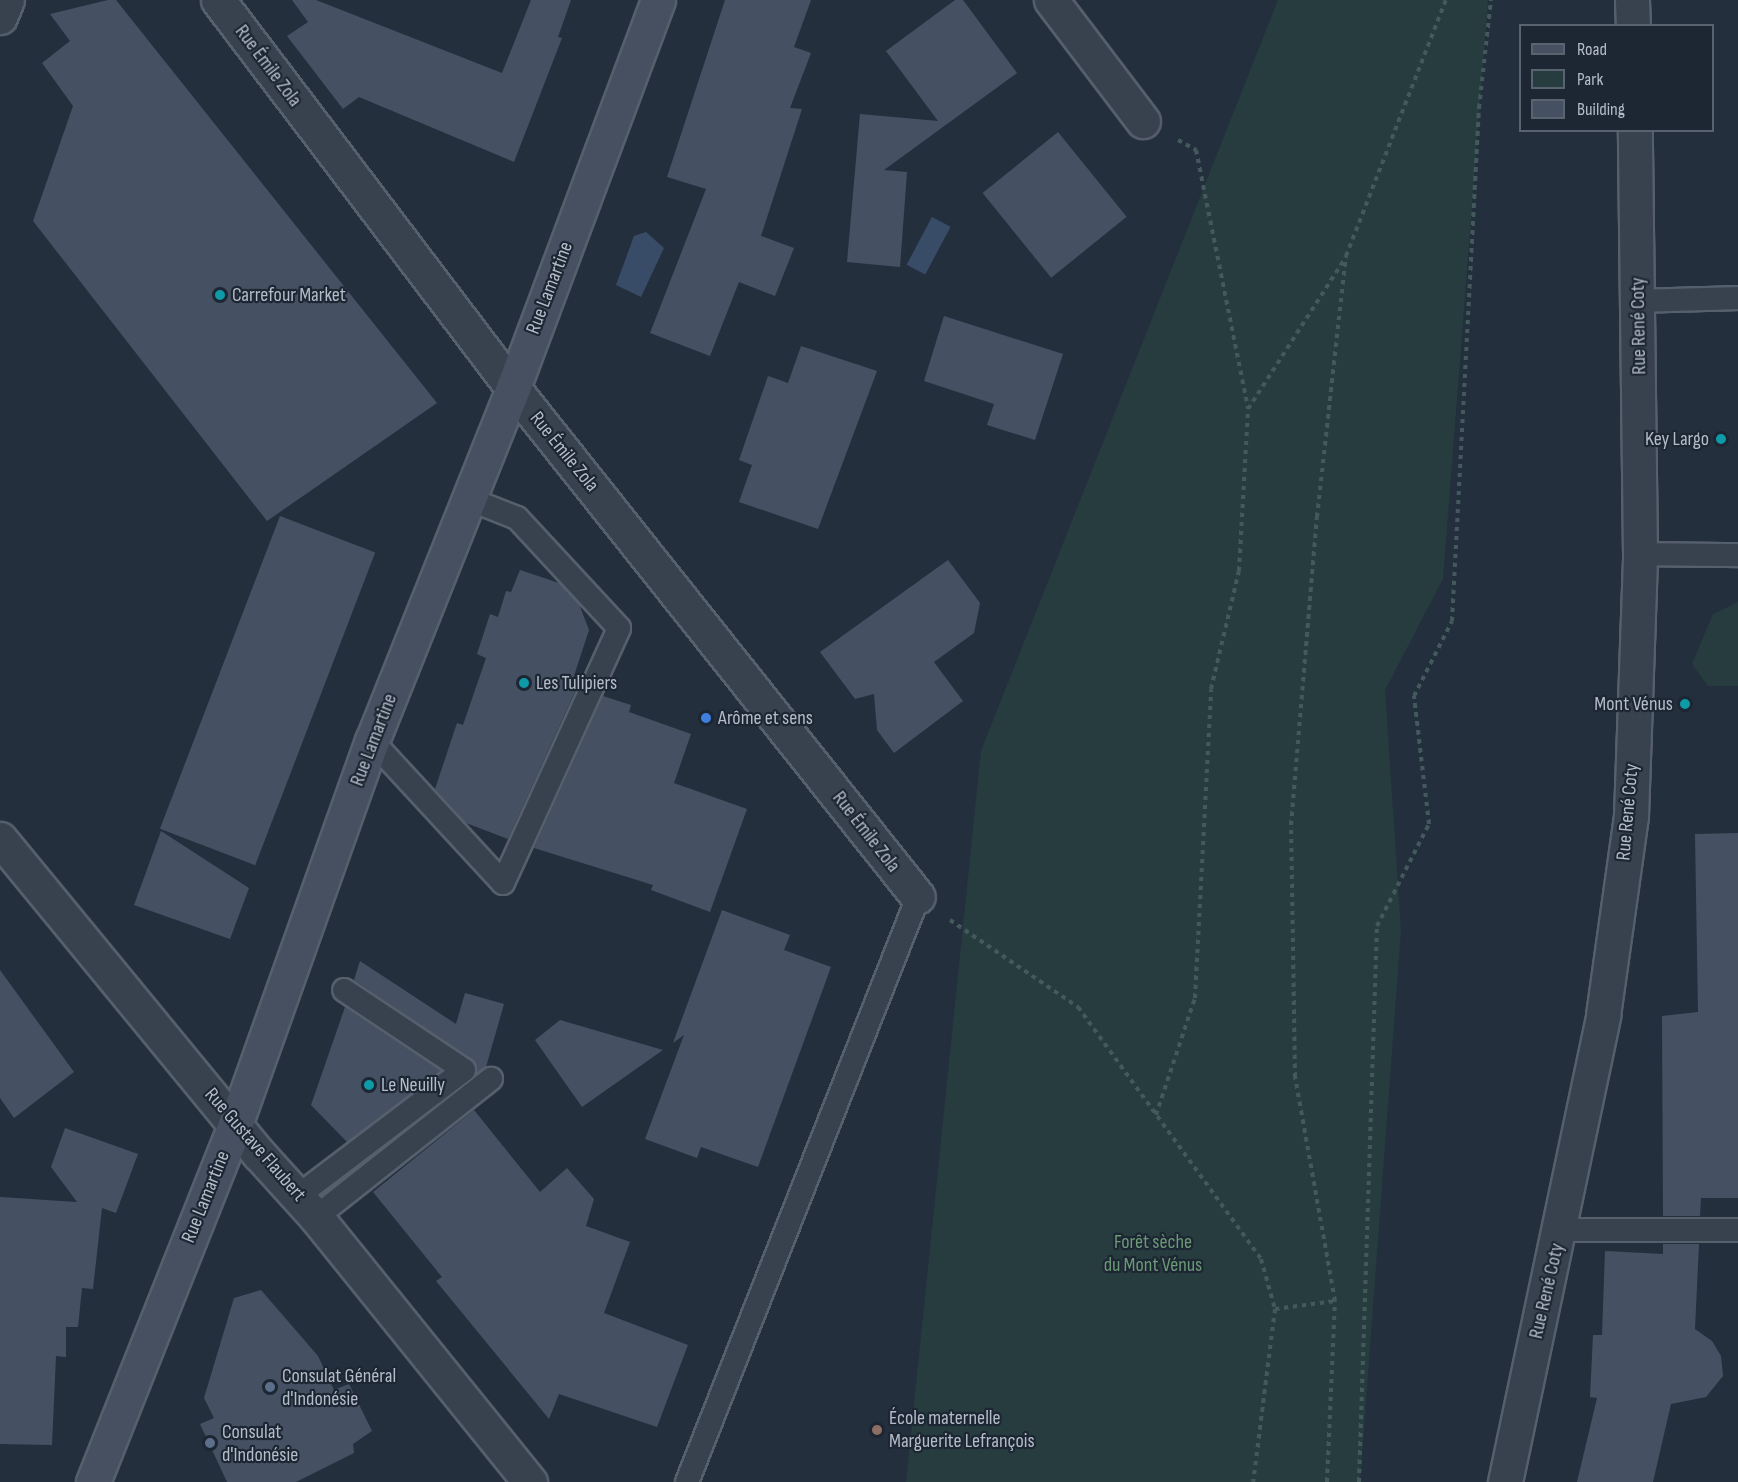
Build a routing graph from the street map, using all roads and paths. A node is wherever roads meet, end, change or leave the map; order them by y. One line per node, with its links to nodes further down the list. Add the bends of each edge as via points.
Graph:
1 (7, 0): 8 (street)
2 (218, 0): 15 (street, Rue Émile Zola)
3 (658, 0): 15 (street, Rue Lamartine)
4 (1050, 0): 10 (street)
5 (1446, 0): 12 (path)
6 (1491, 0): 37 (path, via 1479,108 1452,621 1414,696 1429,824 1377,926)
7 (1632, 0): 9 (street)
8 (0, 17)
9 (1633, 24)
10 (1143, 121): 16 (path, via 1196,150)
11 (1635, 132): 14 (street, Rue René Coty)
12 (1346, 256): 16 (path); 30 (path, via 1317,517 1292,825 1295,1077)
13 (1738, 298): 14 (lane)
14 (1640, 302): 18 (street, Rue René Coty)
15 (513, 388): 17 (street, Rue Lamartine); 22 (street, Rue Émile Zola)
16 (1248, 409): 25 (path, via 1239,571 1211,689 1195,998)
17 (470, 500): 20 (street, Rue Lamartine); 20 (lane, via 517,518 619,628 503,883)
18 (1640, 554): 19 (lane); 28 (street, Rue René Coty, via 1631,816 1603,1015)
19 (1738, 555)
20 (372, 741): 26 (street, Rue Lamartine)
21 (0, 839): 26 (street, Rue Gustave Flaubert)
22 (918, 897): 25 (path, via 1078,1007); 34 (lane)
23 (344, 990): 27 (lane, via 464,1070)
24 (491, 1079): 27 (lane)
25 (1156, 1115): 31 (path, via 1261,1259)
26 (235, 1125): 27 (street, Rue Gustave Flaubert); 32 (street, Rue Lamartine)
27 (307, 1207): 33 (street, Rue Gustave Flaubert)
28 (1561, 1230): 29 (lane); 38 (street, Rue René Coty)
29 (1738, 1230)
30 (1335, 1301): 31 (path); 36 (path)
31 (1275, 1309): 35 (path)
32 (93, 1482)
33 (530, 1482)
34 (687, 1482)
35 (1253, 1482)
36 (1327, 1482)
37 (1359, 1482)
38 (1505, 1482)

